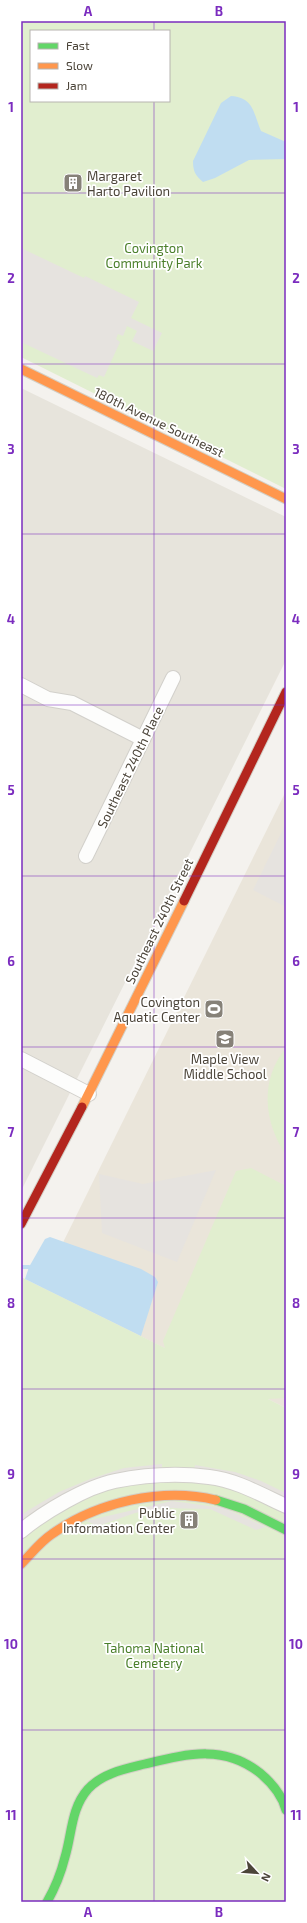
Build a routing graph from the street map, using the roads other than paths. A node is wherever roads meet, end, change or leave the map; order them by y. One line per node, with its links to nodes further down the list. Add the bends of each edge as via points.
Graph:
1 (21, 369): 2 (street, 180th Avenue Southeast)
2 (286, 499)
3 (173, 678): 6 (street, Southeast 240th Place)
4 (21, 685): 6 (street, via 48,699 72,703)
5 (286, 692): 9 (street, Southeast 240th Street)
6 (143, 739): 7 (street, Southeast 240th Place)
7 (86, 856)
8 (21, 1059): 9 (street)
9 (89, 1094): 10 (street, Southeast 240th Street)
10 (21, 1224)
11 (286, 1506): 13 (street, via 248,1488 210,1477 167,1475 114,1481 83,1493 39,1516)
12 (286, 1530): 14 (street, via 223,1502 167,1495 123,1502 84,1516 51,1534)
13 (21, 1531)
14 (21, 1564)
15 (286, 1810): 16 (street, via 273,1785 257,1770 236,1758 212,1752 185,1754 105,1774 87,1790 78,1803 62,1870)
16 (47, 1902)

